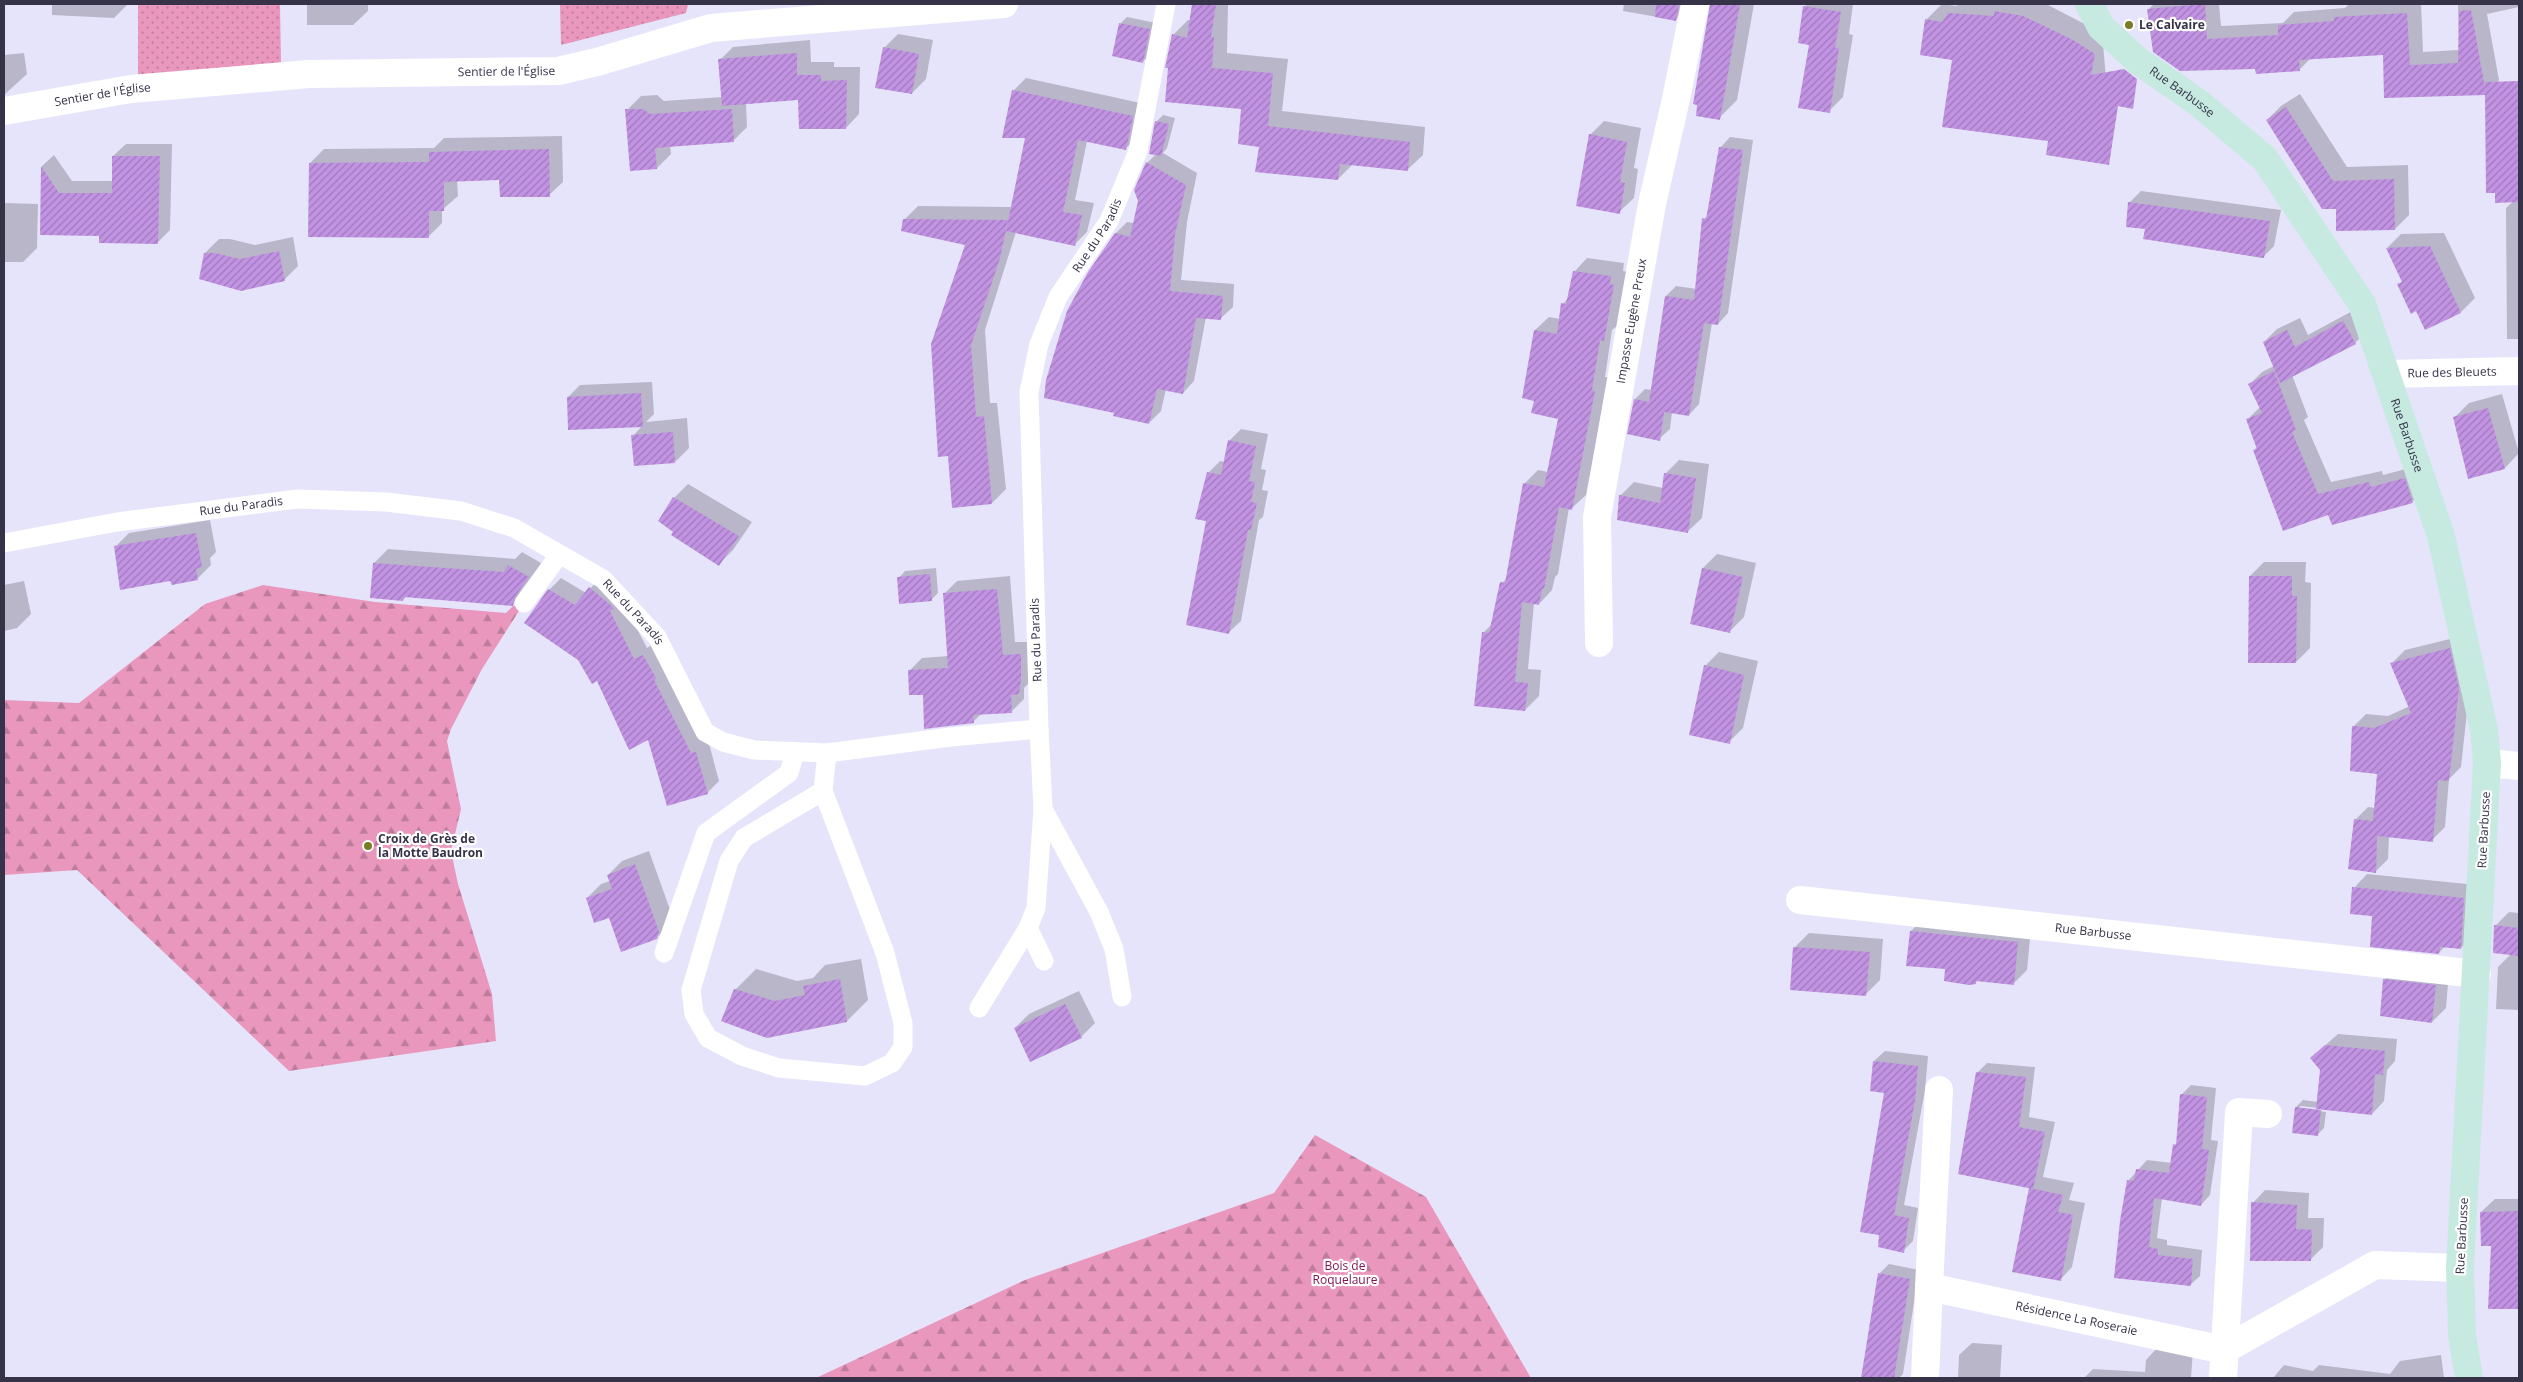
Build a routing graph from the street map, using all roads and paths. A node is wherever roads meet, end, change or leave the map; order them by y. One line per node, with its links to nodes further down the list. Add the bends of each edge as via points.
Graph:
1 (1004, 4): 5 (street, Sentier de l'Église, via 711,28 558,71 309,74 132,89)
2 (1166, 4): 12 (lane, Rue du Paradis, via 1138,152 1109,221 1058,297 1040,344 1029,392)
3 (1695, 4): 11 (street, Impasse Eugène Preux, via 1652,204 1597,517)
4 (2089, 4): 7 (street, Rue Barbusse, via 2101,27 2137,60 2200,104 2265,159 2362,304)
5 (4, 111)
6 (2519, 371): 7 (street, Rue des Bleuets)
7 (2386, 374): 15 (street, Rue Barbusse, via 2441,536 2484,730)
8 (4, 543): 9 (lane, Rue du Paradis, via 117,522 297,499 386,502 461,511 514,528)
9 (559, 555): 10 (lane); 13 (lane, Rue du Paradis, via 603,579 657,637 706,732 723,742 754,750)
10 (524, 603)
11 (1599, 643)
12 (1039, 729): 14 (lane, Rue du Paradis); 18 (lane)
13 (795, 752): 14 (lane, Rue du Paradis); 21 (lane, via 789,773 706,833)
14 (827, 753): 17 (lane)
15 (2487, 763): 16 (street); 23 (street, Rue Barbusse)
16 (2519, 766)
17 (823, 790): 17 (lane, via 885,952 903,1024 903,1047 892,1063 866,1076 779,1068 742,1056 708,1038 694,1014 691,990 729,861 744,838)
18 (1043, 808): 20 (lane, via 1036,908); 24 (lane, via 1099,912 1114,949)
19 (1800, 900): 23 (street, Rue Barbusse)
20 (1028, 928): 22 (lane); 25 (lane)
21 (664, 953)
22 (1044, 961)
23 (2477, 974): 28 (street, Rue Barbusse)
24 (1122, 997)
25 (979, 1008)
26 (1939, 1090): 29 (street)
27 (2268, 1114): 30 (street, via 2239,1112)
28 (2460, 1268): 30 (street, via 2375,1265); 33 (street, Rue Barbusse, via 2462,1335)
29 (1929, 1287): 30 (street, Résidence La Roseraie); 31 (street)
30 (2224, 1350): 32 (street)
31 (1925, 1378)
32 (2222, 1378)
33 (2469, 1378)

